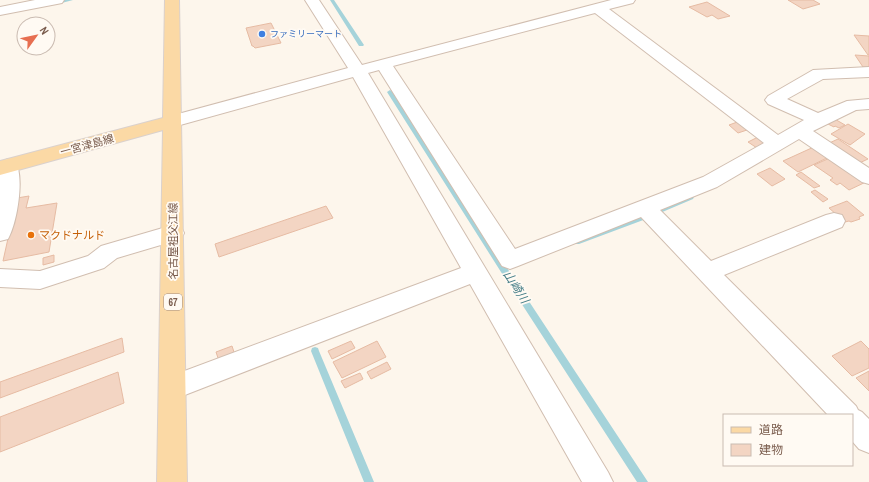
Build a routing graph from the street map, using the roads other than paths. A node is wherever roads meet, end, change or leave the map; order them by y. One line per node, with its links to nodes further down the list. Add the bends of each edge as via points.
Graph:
1 (57, 0): 4 (street)
2 (172, 0): 12 (main road, 名古屋祖父江線 / 67)
3 (312, 0): 8 (street)
4 (26, 3): 6 (street)
5 (612, 3): 7 (street); 14 (street)
6 (0, 11)
7 (383, 64): 8 (street); 17 (street, via 510,260)
8 (358, 71): 12 (street); 21 (street)
9 (869, 72): 11 (street, via 819,74 774,100)
10 (869, 104): 11 (street, via 853,105)
11 (818, 120): 13 (street)
12 (173, 121): 15 (main road, 一宮津島線); 20 (main road, 名古屋祖父江線 / 67)
13 (799, 130): 14 (street); 16 (street)
14 (776, 143): 17 (street, via 710,182)
15 (4, 167): 19 (street, via 9,195)
16 (869, 177)
17 (645, 208): 22 (street)
18 (834, 221): 22 (street)
19 (0, 233)
20 (173, 233): 23 (street, via 110,252 94,251); 24 (main road, 名古屋祖父江線 / 67)
21 (475, 272): 24 (street); 29 (street)
22 (707, 272): 25 (street)
23 (11, 278)
24 (172, 388): 28 (main road, 名古屋祖父江線 / 67)
25 (845, 414)
26 (853, 422): 27 (street)
27 (869, 439)
28 (172, 482)
29 (598, 482)

